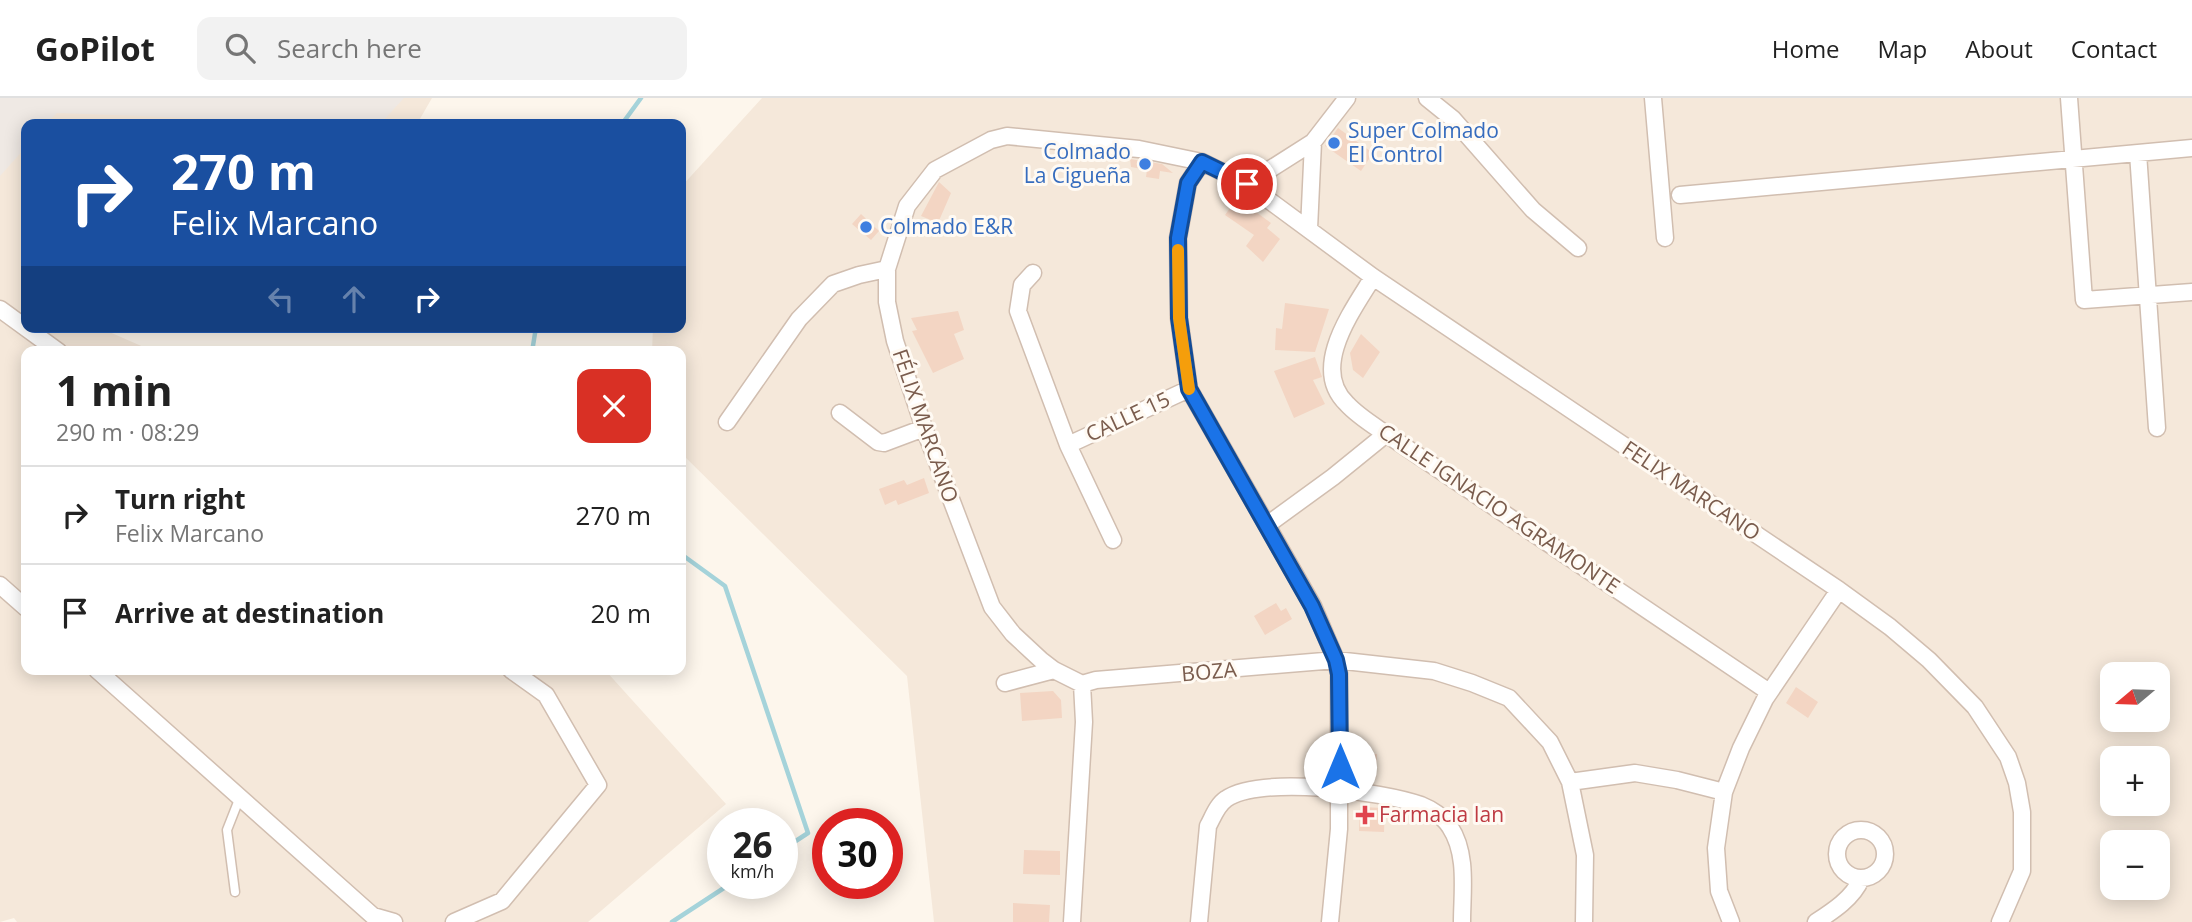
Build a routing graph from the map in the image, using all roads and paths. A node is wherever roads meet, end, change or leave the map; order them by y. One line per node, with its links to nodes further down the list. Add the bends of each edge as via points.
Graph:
1 (1347, 98): 5 (street)
2 (1427, 98): 14 (street, via 1453,119 1533,210)
3 (1653, 98): 13 (street)
4 (2069, 98): 8 (street)
5 (1313, 142): 10 (street); 12 (street)
6 (2192, 148): 7 (street)
7 (2138, 153): 8 (street); 19 (street)
8 (2074, 158): 11 (street); 19 (street, via 2084,300)
9 (1202, 162): 10 (street, FELIX MARCANO); 15 (street, FÉLIX MARCANO, via 1139,149 1007,136 991,140 935,170 907,206); 24 (street, via 1188,183 1178,238 1179,318)
10 (1247, 184): 12 (street, FELIX MARCANO)
11 (1680, 195)
12 (1308, 229): 17 (street, FELIX MARCANO)
13 (1665, 238)
14 (1578, 248)
15 (887, 269): 26 (street, via 833,284 799,319); 27 (street, FÉLIX MARCANO, via 887,302 895,341)
16 (1033, 273): 30 (street, via 1022,285 1018,311)
17 (1373, 277): 29 (street, CALLE IGNACIO AGRAMONTE, via 1341,329 1332,379 1346,404); 34 (street, FELIX MARCANO)
18 (2192, 292): 19 (street)
19 (2146, 295): 28 (street)
20 (0, 309): 21 (street)
21 (21, 324)
22 (33, 333): 23 (street)
23 (52, 346)
24 (1189, 389): 30 (street, CALLE 15); 31 (street)
25 (840, 413): 27 (street, via 878,442)
26 (727, 422)
27 (924, 428): 37 (street, FÉLIX MARCANO, via 992,607 1013,634)
28 (2157, 428)
29 (1386, 434): 31 (street); 42 (street, CALLE IGNACIO AGRAMONTE)
30 (1068, 445): 32 (street)
31 (1267, 525): 36 (street)
32 (1113, 540)
33 (0, 584): 35 (street)
34 (1839, 590): 42 (street); 58 (street, FELIX MARCANO, via 1929,660 1975,707 2008,757 2022,812 2022,871)
35 (21, 603)
36 (1336, 660): 41 (street, BOZA); 43 (street, BOZA, via 1434,671 1509,698 1550,742); 44 (street)
37 (1054, 670): 40 (street); 41 (street, FÉLIX MARCANO)
38 (103, 675): 46 (street)
39 (518, 675): 50 (street, via 546,695 598,785 502,901)
40 (1005, 683)
41 (1082, 684): 51 (street, via 1084,722)
42 (1769, 692): 45 (street)
43 (1570, 782): 45 (street, via 1635,773); 55 (street, BOZA, via 1585,855)
44 (1340, 790): 52 (street, via 1295,785 1254,789 1224,800 1208,826); 53 (street); 54 (street, via 1422,805 1451,827 1463,868)
45 (1724, 792): 56 (street, via 1716,848 1719,891)
46 (240, 797): 48 (lane, via 227,830); 49 (street, via 373,916)
47 (1861, 879): 57 (street, via 1857,890)
48 (235, 892)
49 (394, 922)
50 (454, 922)
51 (1072, 922)
52 (1199, 922)
53 (1330, 922)
54 (1462, 922)
55 (1584, 922)
56 (1731, 922)
57 (1816, 922)
58 (2000, 922)

